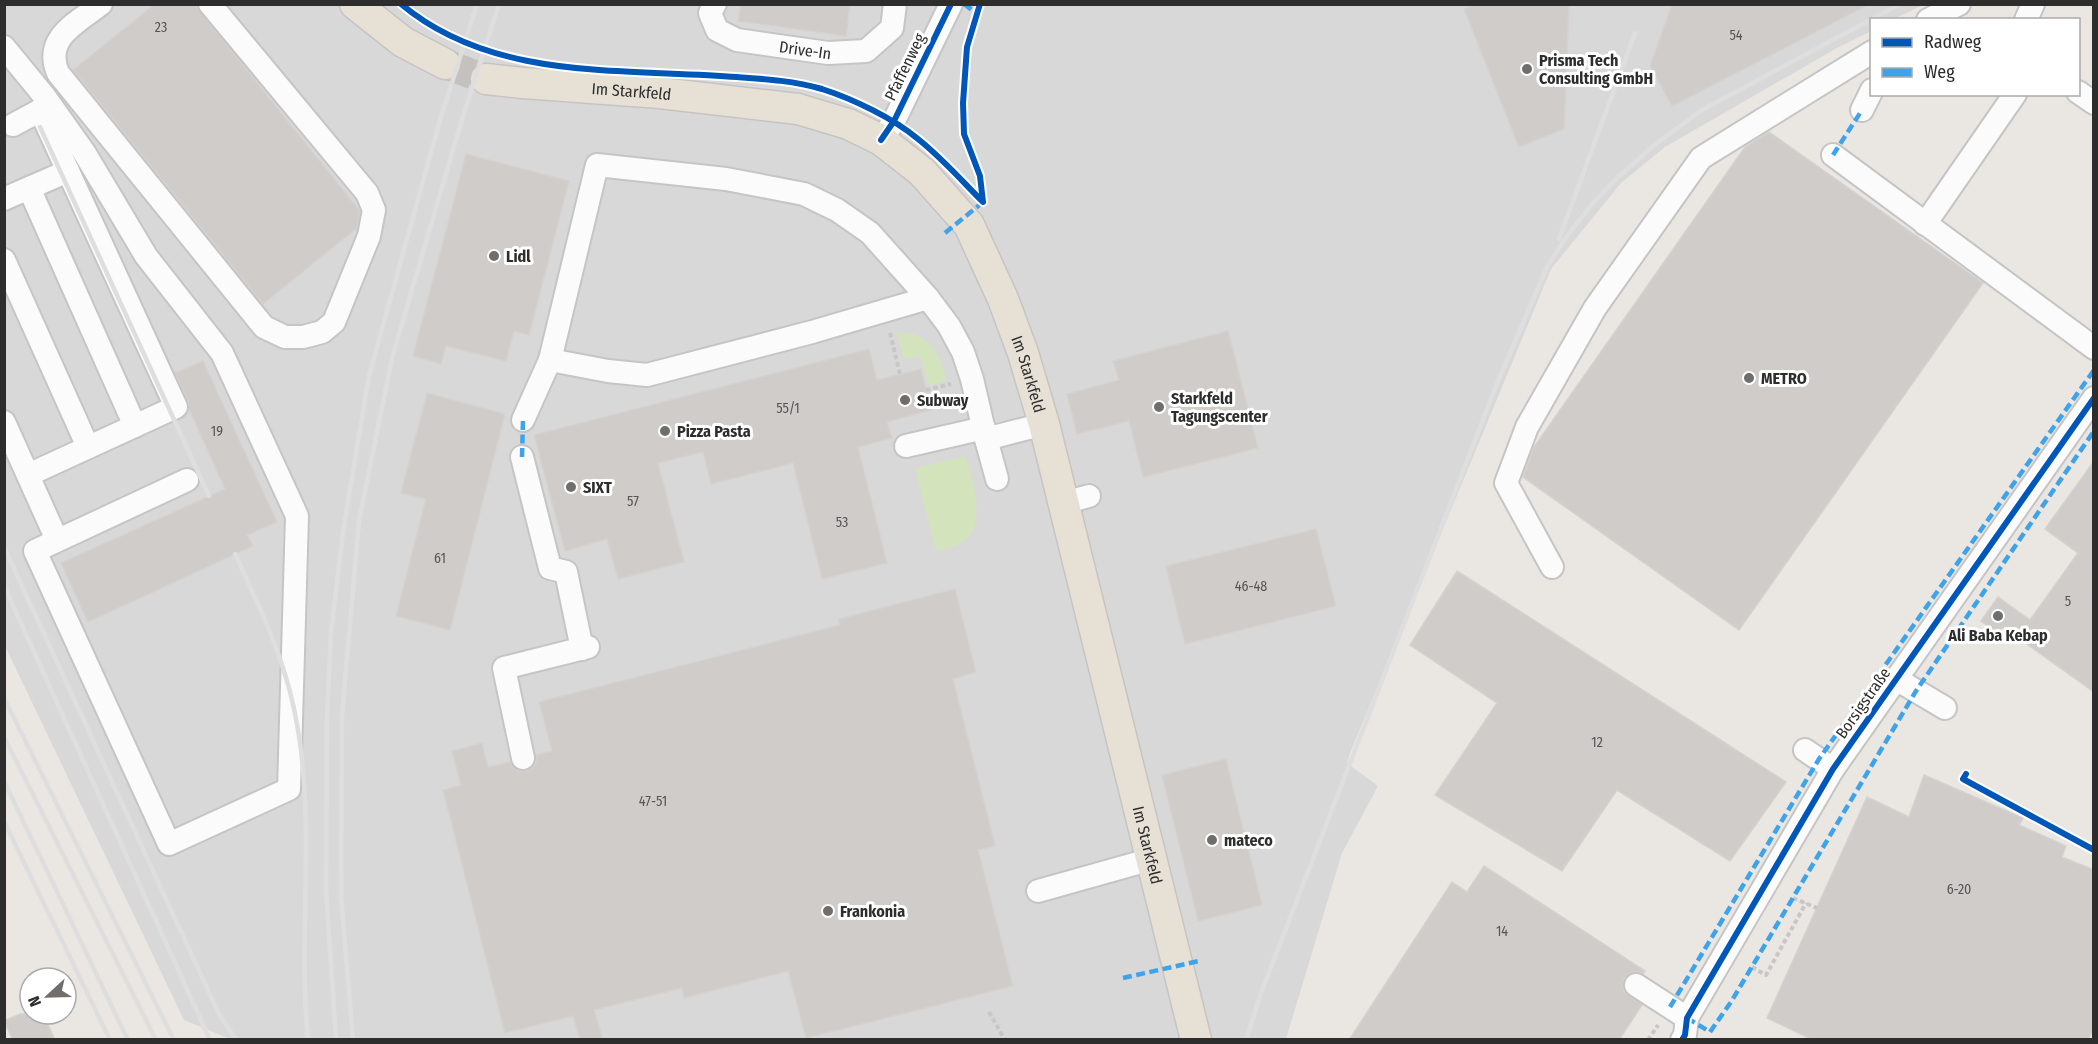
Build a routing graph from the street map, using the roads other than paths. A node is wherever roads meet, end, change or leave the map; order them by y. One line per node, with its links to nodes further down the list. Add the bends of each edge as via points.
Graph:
1 (101, 4): 2 (street, via 60,36 53,62 58,73 264,327 285,337 322,332 334,322 369,236 374,210 367,193)
2 (210, 4)
3 (355, 4): 13 (main road, via 403,42)
4 (715, 4): 5 (street, Drive-In, via 710,13 717,30 737,39 828,53 866,51 892,28)
5 (895, 4)
6 (951, 4): 22 (street, Pfaffenweg)
7 (1959, 4): 9 (street)
8 (2033, 4): 10 (street)
9 (1932, 18)
10 (2027, 18)
11 (4, 47): 19 (street)
12 (1870, 53): 45 (street, via 1701,158 1595,308 1527,427 1506,483)
13 (445, 64)
14 (486, 78): 22 (main road, Im Starkfeld, via 798,109 848,124)
15 (2080, 93): 18 (street)
16 (1870, 94): 20 (street)
17 (2014, 96): 27 (street)
18 (2094, 103)
19 (45, 108): 21 (street); 24 (street); 44 (street, via 84,152 146,256 222,352 297,516 289,789 169,844 35,551)
20 (1862, 110)
21 (13, 124)
22 (881, 140): 35 (main road, Im Starkfeld, via 922,172 969,225 1007,310)
23 (1833, 155): 27 (street)
24 (68, 171): 25 (street); 36 (street, via 176,407)
25 (29, 188): 26 (street); 36 (street)
26 (4, 199)
27 (1925, 224): 30 (street)
28 (4, 260): 39 (street)
29 (928, 298): 31 (street, via 647,375); 31 (street, via 870,233 837,210 804,194 726,179 597,165); 37 (street, via 963,352)
30 (2094, 348)
31 (550, 360): 33 (street)
32 (2094, 398): 46 (street, Borsigstraße)
33 (523, 420)
34 (4, 422): 41 (street)
35 (1044, 424): 37 (street); 51 (main road, Im Starkfeld, via 1076,500)
36 (135, 426): 39 (street)
37 (985, 433): 38 (street); 42 (street)
38 (906, 446)
39 (88, 447): 41 (street)
40 (522, 457): 49 (street, via 550,567 566,572 585,648 504,668)
41 (28, 475): 44 (street)
42 (997, 479)
43 (187, 480): 44 (street)
44 (57, 540)
45 (1552, 567)
46 (1896, 679): 47 (street); 50 (street, Borsigstraße)
47 (1945, 708)
48 (1805, 750): 50 (street)
49 (524, 758)
50 (1833, 769): 54 (street, Borsigstraße)
51 (1152, 859): 52 (street); 55 (main road, Im Starkfeld)
52 (1038, 890)
53 (1636, 985): 54 (street)
54 (1687, 1017): 56 (street, Borsigstraße, via 1673,1027); 57 (street, Borsigstraße)
55 (1196, 1040)
56 (1665, 1040)
57 (1682, 1040)

